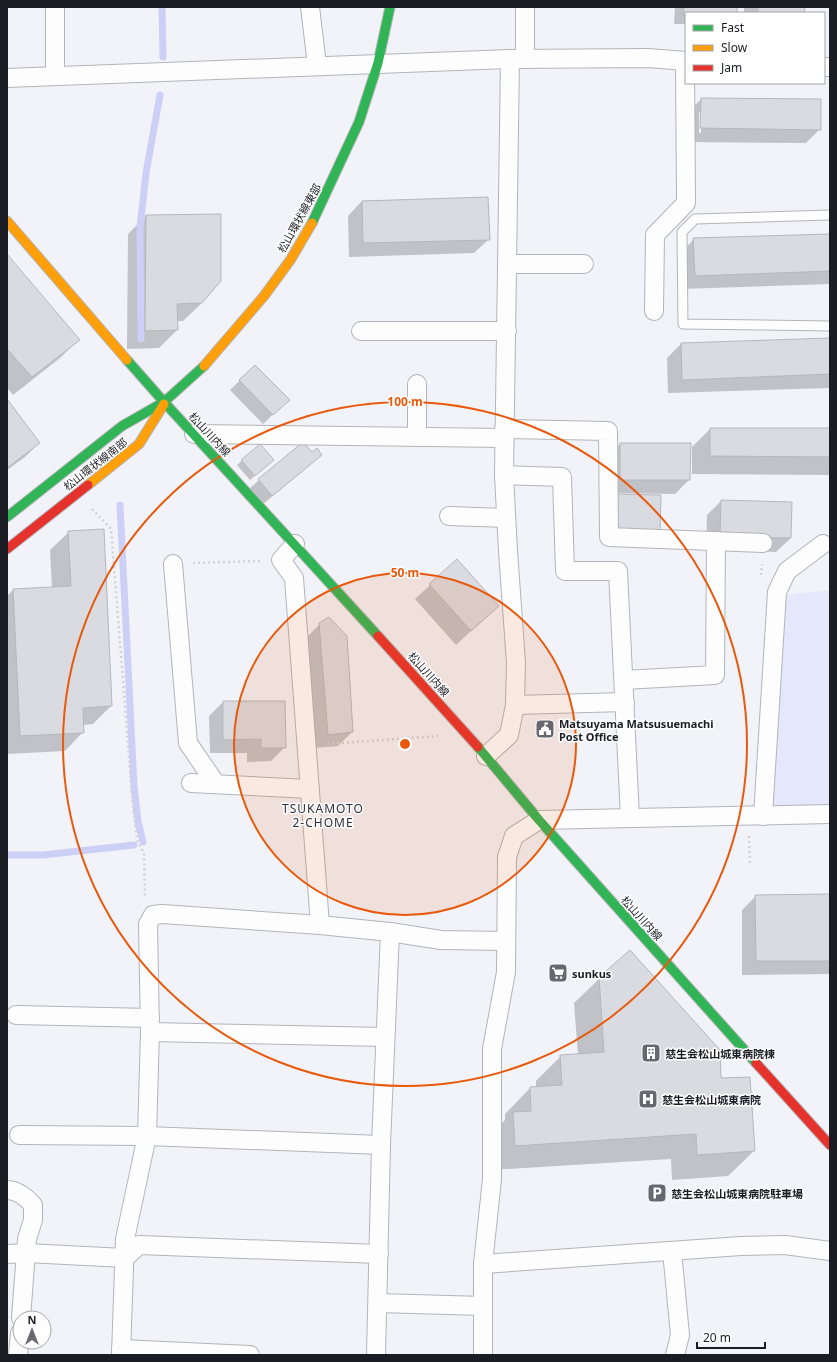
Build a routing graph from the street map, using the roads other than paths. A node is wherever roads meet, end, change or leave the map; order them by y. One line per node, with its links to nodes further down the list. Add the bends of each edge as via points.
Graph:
1 (55, 7): 9 (street)
2 (310, 7): 8 (street)
3 (390, 7): 7 (main road, 松山環状線東部)
4 (525, 7): 5 (street)
5 (518, 58): 6 (street, via 648,58); 7 (street); 14 (street)
6 (685, 61)
7 (378, 63): 8 (street); 21 (main road, 松山環状線東部, via 347,150 316,216 290,259 264,296 217,352)
8 (318, 65): 9 (street)
9 (55, 76): 10 (street)
10 (7, 78)
11 (686, 84): 16 (street, via 686,203 655,235)
12 (830, 215): 17 (lane, via 695,220 682,232 683,324)
13 (7, 221): 21 (main road, 松山川内線)
14 (508, 264): 15 (street); 19 (street)
15 (584, 264)
16 (654, 311)
17 (830, 326)
18 (361, 331): 19 (street)
19 (507, 332): 22 (street)
20 (417, 384): 24 (street)
21 (164, 402): 23 (main road, 松山川内線); 27 (main road, 松山環状線南部, via 122,426); 33 (main road, 松山環状線南部, via 139,444)
22 (504, 433): 24 (street); 25 (street); 29 (street, via 608,431 609,536)
23 (194, 434): 24 (street); 31 (main road, 松山川内線)
24 (417, 437)
25 (504, 475): 28 (street); 35 (street, via 562,477 565,571 618,571)
26 (449, 516): 28 (street)
27 (7, 517)
28 (506, 518): 37 (street, via 516,663)
29 (716, 542): 30 (street); 35 (street, via 715,676)
30 (763, 543)
31 (295, 544): 38 (main road, 松山川内線); 41 (street, via 281,560 294,578)
32 (823, 544): 43 (street, via 787,571 777,592)
33 (7, 549)
34 (173, 564): 40 (street, via 188,743)
35 (624, 680): 36 (street)
36 (625, 702): 37 (street); 44 (street)
37 (515, 706): 38 (street, via 510,736)
38 (486, 756): 45 (main road, 松山川内線)
39 (191, 783): 40 (street)
40 (216, 784): 41 (street)
41 (310, 789): 46 (street)
42 (830, 814): 43 (street)
43 (763, 816): 44 (street)
44 (630, 818): 45 (street)
45 (539, 820): 48 (street, via 514,836 507,857); 55 (main road, 松山川内線)
46 (320, 925): 47 (street); 50 (street, via 153,915 148,924)
47 (390, 932): 48 (street, via 441,940); 51 (street)
48 (506, 941): 63 (street, via 506,972 492,1049 492,1179)
49 (16, 1014): 50 (street)
50 (150, 1025): 51 (street); 53 (street)
51 (385, 1037): 54 (street)
52 (19, 1135): 53 (street)
53 (147, 1136): 54 (street); 62 (street, via 125,1239)
54 (381, 1145): 61 (street)
55 (830, 1145)
56 (7, 1190): 59 (street, via 27,1198 33,1205 33,1220)
57 (672, 1251): 58 (street, via 784,1245); 63 (street); 71 (street, via 680,1335)
58 (830, 1251)
59 (26, 1253): 60 (street); 62 (street); 66 (street)
60 (7, 1254)
61 (379, 1254): 62 (street, via 139,1245); 64 (street)
62 (125, 1258): 67 (street)
63 (484, 1264): 65 (street)
64 (378, 1303): 65 (street); 69 (street)
65 (483, 1306): 70 (street)
66 (22, 1310)
67 (121, 1352): 68 (street)
68 (250, 1355)
69 (376, 1355)
70 (483, 1355)
71 (675, 1355)

